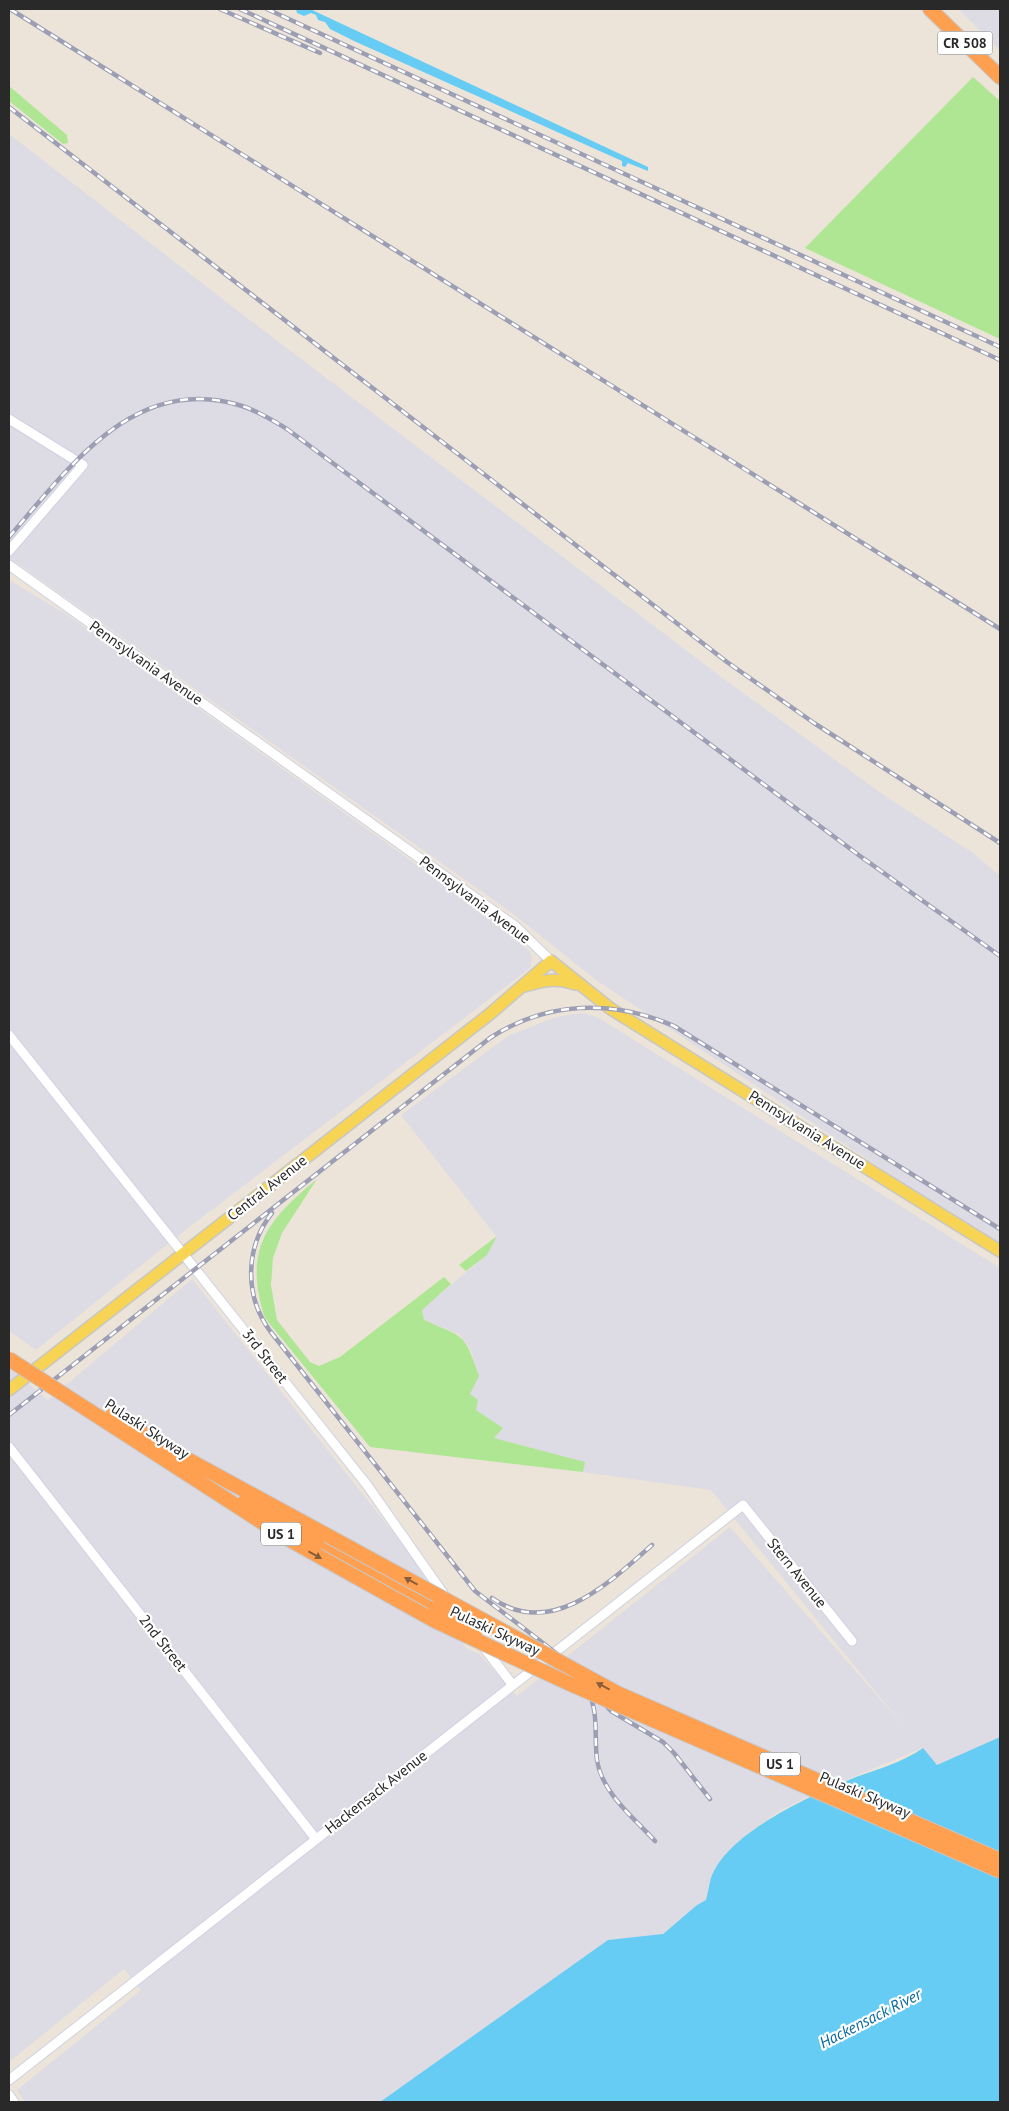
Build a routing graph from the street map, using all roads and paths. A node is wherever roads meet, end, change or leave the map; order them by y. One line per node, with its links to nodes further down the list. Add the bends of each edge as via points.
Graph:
1 (930, 9): 2 (highway, CR 508)
2 (1000, 77)
3 (9, 419): 4 (street, via 83,465)
4 (9, 551)
5 (9, 566): 6 (street, Pennsylvania Avenue, via 515,926)
6 (551, 961): 7 (main road, Central Avenue); 8 (main road, Pennsylvania Avenue)
7 (524, 986): 8 (main road, Central Avenue, via 556,979); 13 (main road, Central Avenue)
8 (583, 988): 12 (main road, Pennsylvania Avenue, via 611,1009)
9 (9, 1035): 10 (street, 3rd Street)
10 (17, 1045): 11 (street); 13 (street, 3rd Street)
11 (9, 1051)
12 (1000, 1251)
13 (184, 1253): 17 (main road, Central Avenue); 24 (street, 3rd Street, via 366,1485)
14 (9, 1348): 22 (highway, Pulaski Skyway / US 1, one-way to 14, bridge, via 177,1453)
15 (9, 1354): 20 (highway, bridge, via 210,1480)
16 (9, 1359): 23 (highway, Pulaski Skyway / US 1, one-way to 23, bridge, via 294,1543 442,1625)
17 (9, 1390)
18 (9, 1448): 25 (street, 2nd Street)
19 (743, 1505): 21 (street, Stern Avenue); 24 (street, Hackensack Avenue)
20 (435, 1608): 22 (highway, bridge, via 515,1646); 23 (highway, bridge)
21 (852, 1641)
22 (562, 1663): 26 (highway, Pulaski Skyway / US 1, one-way to 22, bridge, via 625,1696)
23 (568, 1683): 27 (highway, Pulaski Skyway / US 1, bridge)
24 (512, 1684): 25 (street, Hackensack Avenue)
25 (316, 1839): 28 (street, Hackensack Avenue)
26 (1000, 1860)
27 (1000, 1871)
28 (9, 2080)
29 (9, 2095): 30 (street)
30 (14, 2102)

